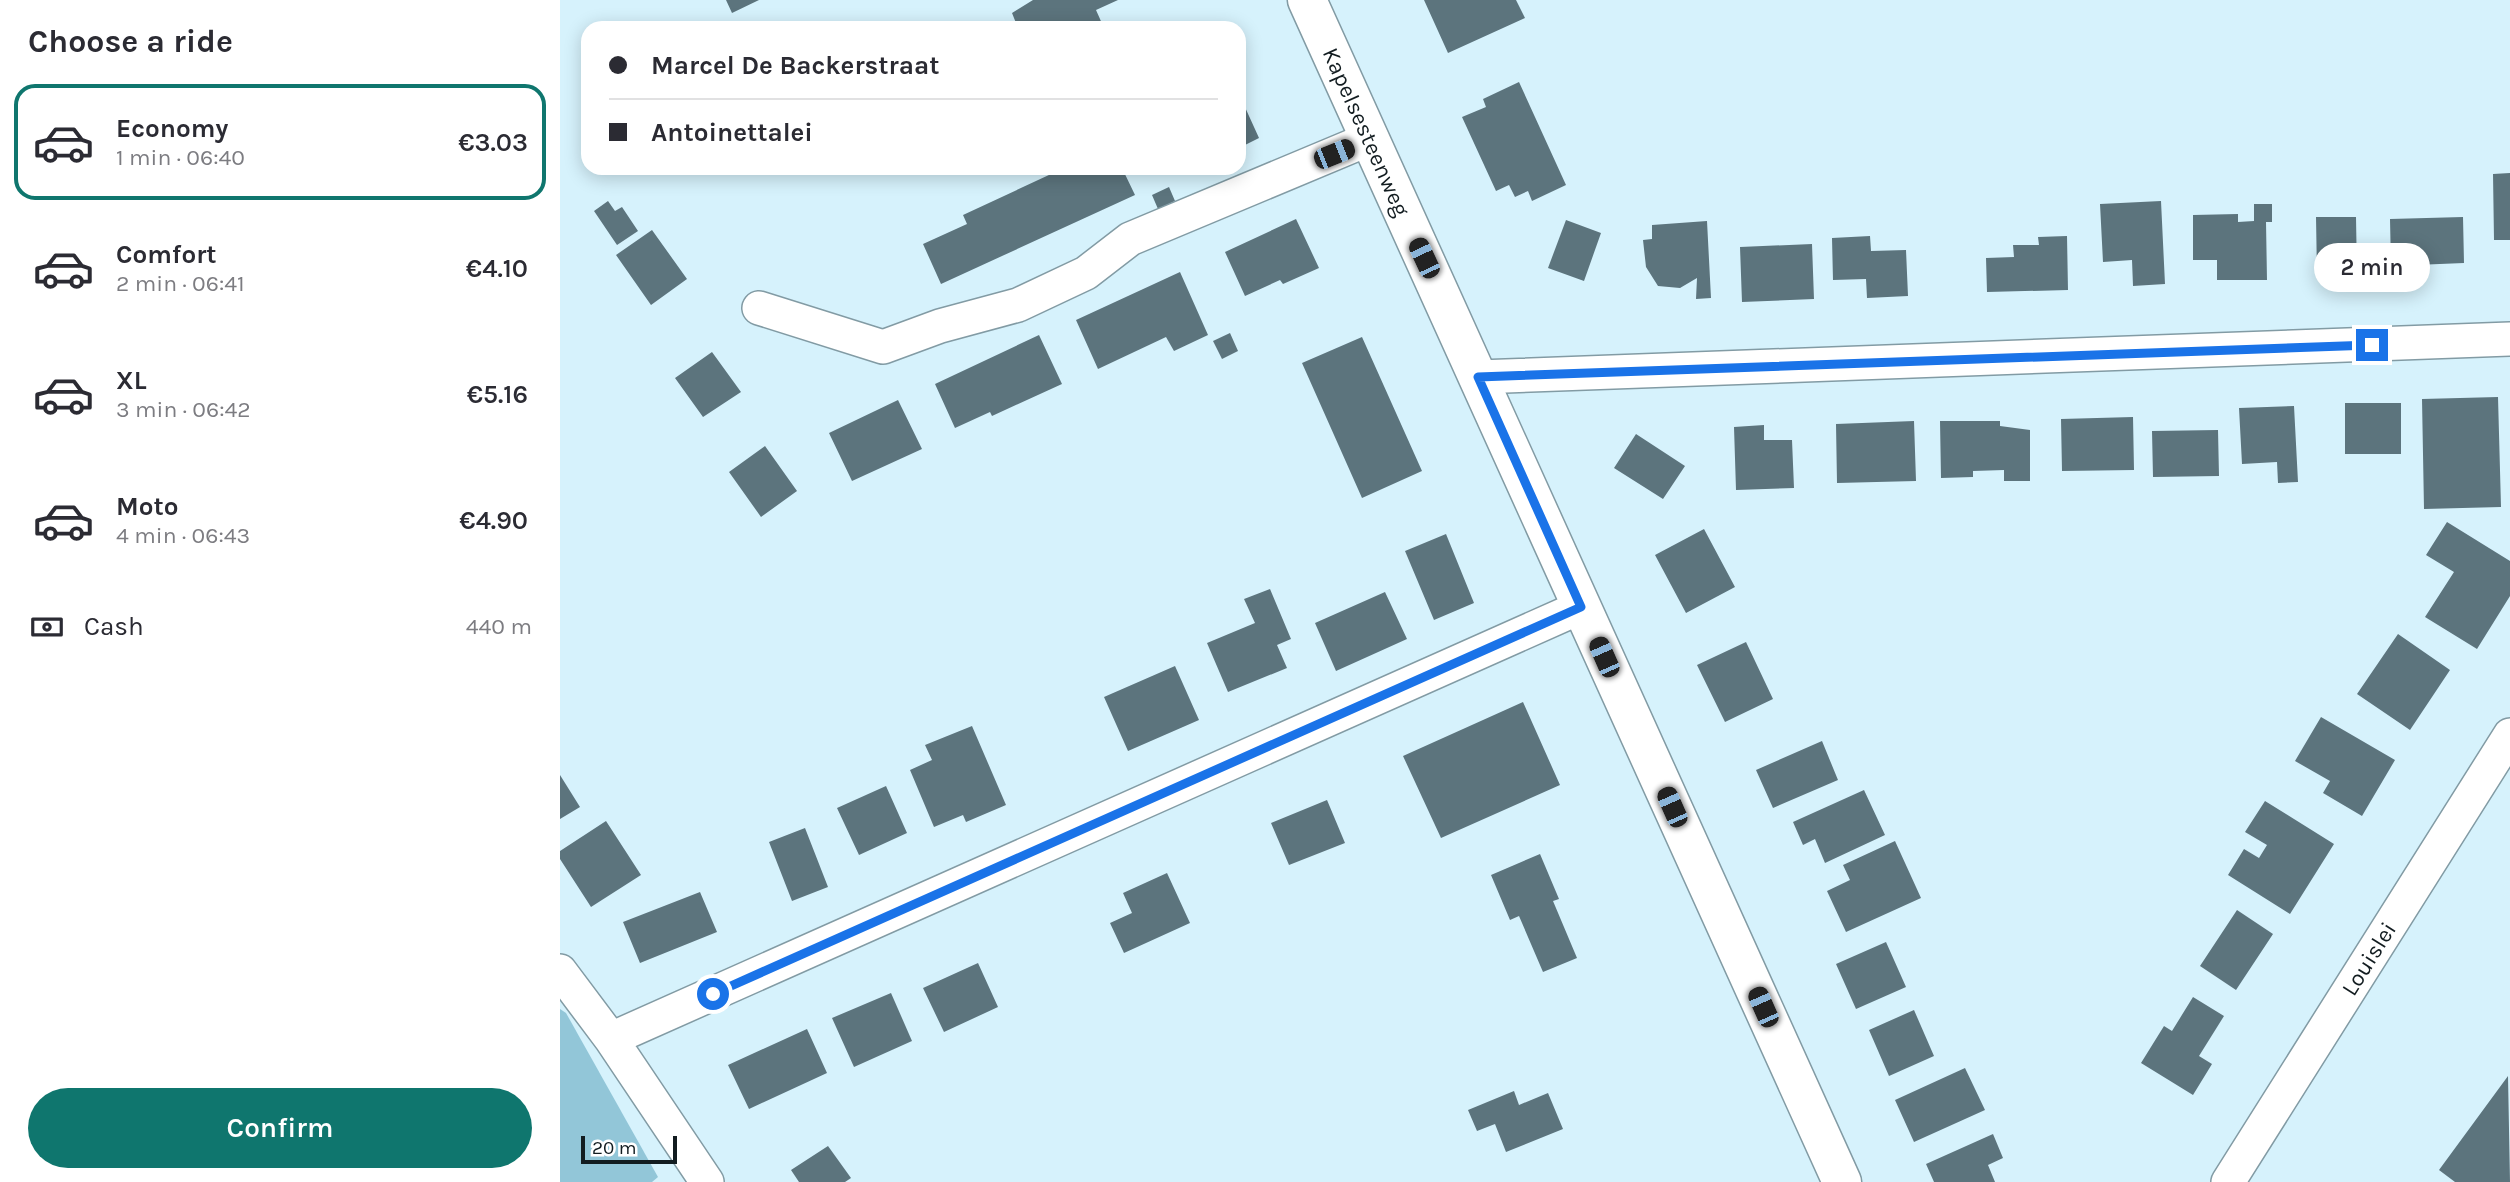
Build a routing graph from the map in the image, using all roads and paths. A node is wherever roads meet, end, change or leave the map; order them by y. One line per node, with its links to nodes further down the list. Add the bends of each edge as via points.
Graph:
1 (1307, 0): 2 (main road, Kapelsesteenweg)
2 (1369, 139): 3 (street, via 1130,239 1086,273 1018,305 883,347); 5 (main road, Kapelsesteenweg)
3 (759, 308)
4 (2510, 340): 5 (street)
5 (1478, 377): 6 (main road, Kapelsesteenweg)
6 (1581, 607): 9 (street); 11 (main road, Kapelsesteenweg)
7 (2510, 735): 12 (street, Louislei)
8 (560, 971): 9 (street)
9 (611, 1039): 10 (street)
10 (707, 1182)
11 (1842, 1182)
12 (2228, 1182)

